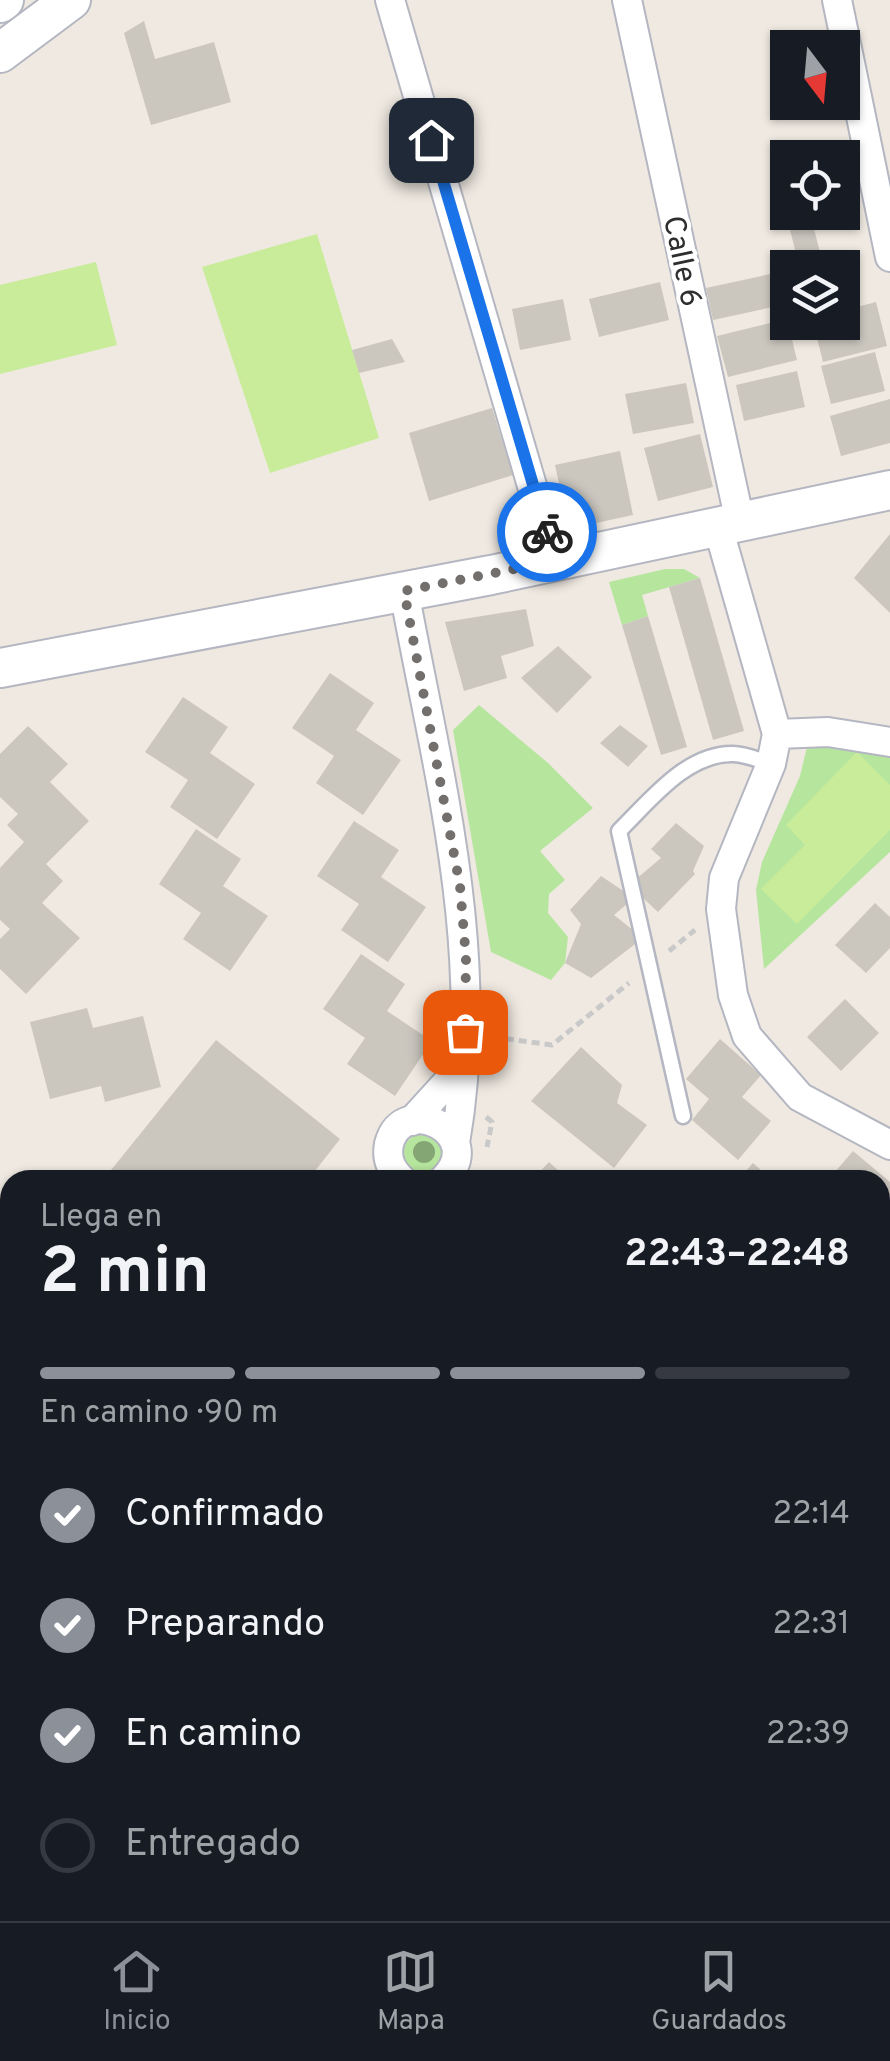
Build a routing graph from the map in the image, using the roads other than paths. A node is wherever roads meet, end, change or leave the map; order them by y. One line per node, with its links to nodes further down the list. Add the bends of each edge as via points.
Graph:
1 (71, 0): 5 (street)
2 (390, 0): 9 (street)
3 (627, 0): 8 (street, Calle 6)
4 (837, 0): 6 (street)
5 (0, 53)
6 (890, 258)
7 (890, 490): 8 (street)
8 (729, 524): 9 (street); 12 (street, Calle 6)
9 (554, 561): 10 (street)
10 (404, 591): 11 (street); 15 (street, via 460,886)
11 (0, 668)
12 (777, 734): 13 (street, via 828,732); 14 (street)
13 (890, 742)
14 (770, 764): 16 (lane, via 734,753 707,758 674,778 619,831); 19 (street, via 724,878 721,909 733,995 747,1036 800,1097)
15 (465, 1032): 17 (street, via 453,1076); 18 (street)
16 (683, 1116)
17 (412, 1121): 18 (street, via 443,1126); 20 (street, via 389,1146)
18 (455, 1143): 21 (street)
19 (890, 1145)
20 (393, 1170)
21 (450, 1170)

